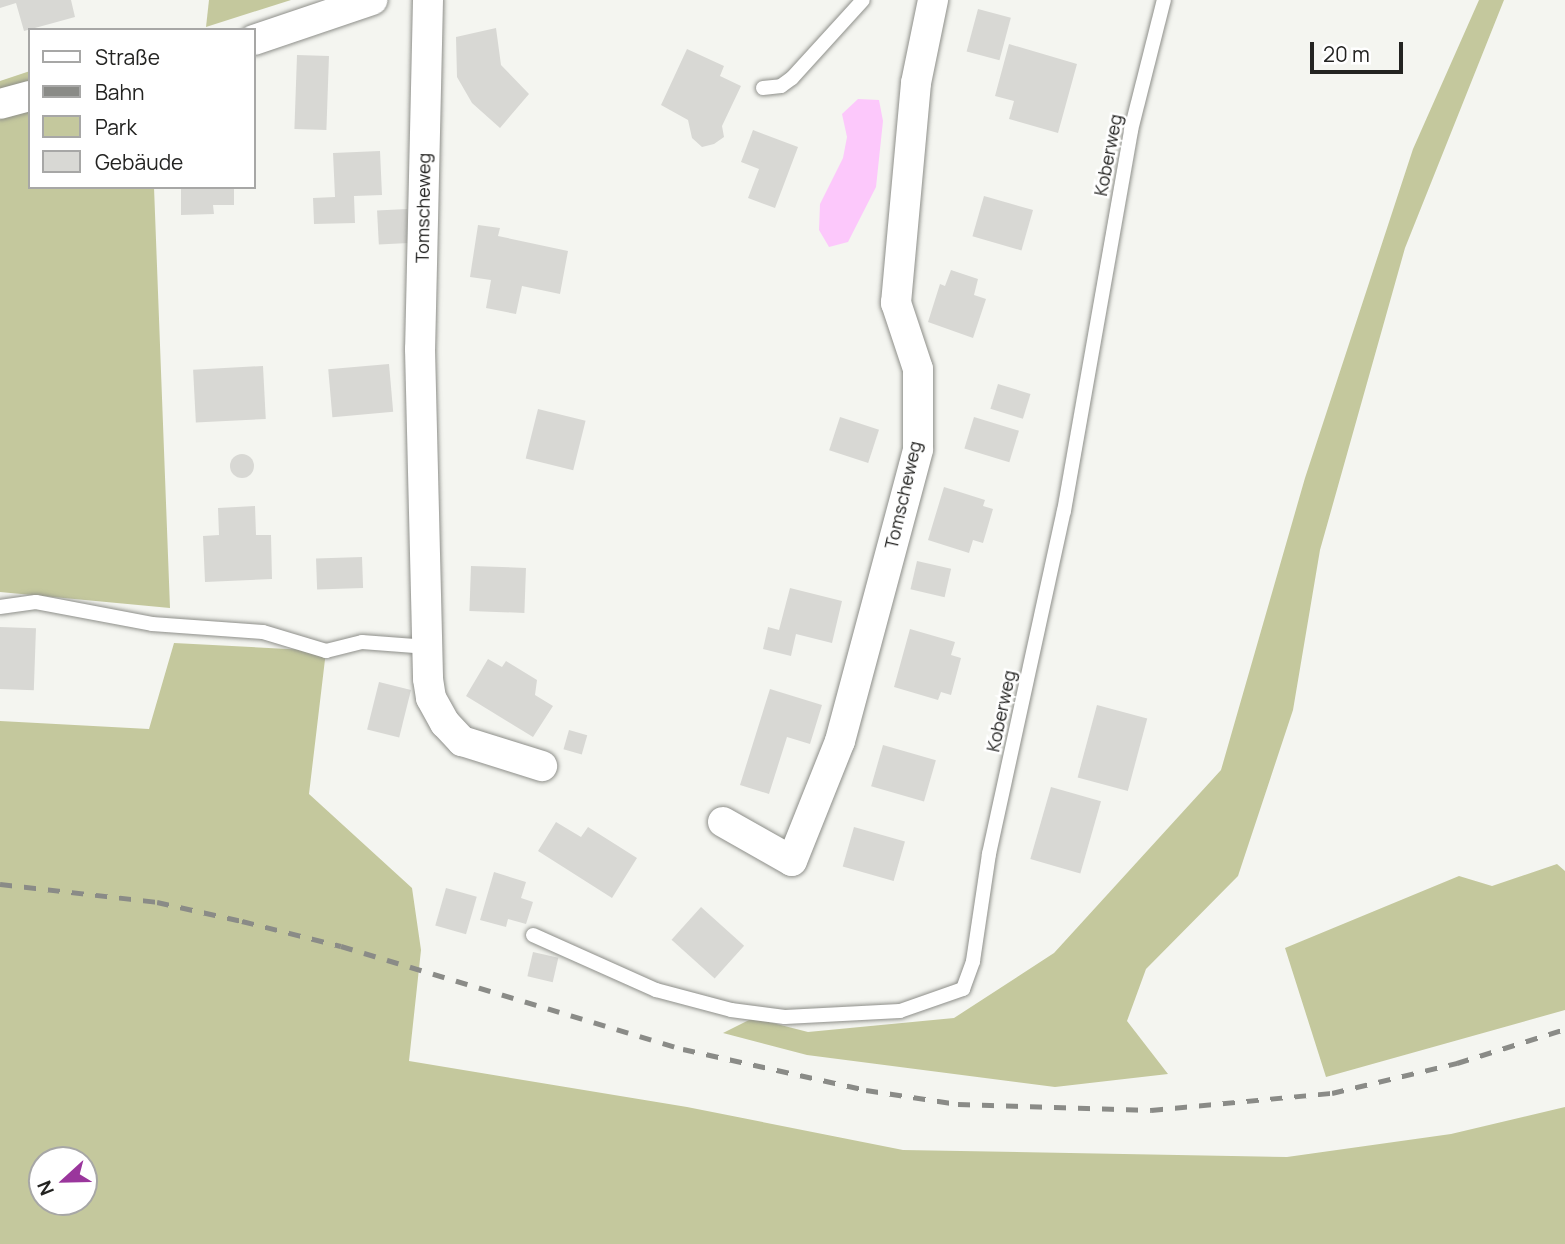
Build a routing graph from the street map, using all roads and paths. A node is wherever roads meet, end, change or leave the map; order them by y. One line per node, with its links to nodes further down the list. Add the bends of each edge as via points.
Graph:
1 (372, 0): 6 (street)
2 (428, 0): 11 (street, Tomscheweg, via 420,349)
3 (863, 0): 7 (lane, via 792,78 780,86)
4 (933, 0): 13 (street, Tomscheweg, via 916,83 896,303 918,369 918,449 840,741 792,861)
5 (1164, 0): 14 (lane, Koberweg, via 1131,130 1064,511 989,854 976,949 963,989 900,1011 785,1017 732,1010 656,990)
6 (256, 39)
7 (763, 88)
8 (28, 97): 9 (street)
9 (0, 104)
10 (0, 607): 11 (lane, via 36,602 152,624 263,632 326,651 362,642)
11 (428, 647): 12 (street, Tomscheweg, via 431,698 452,733 471,746)
12 (542, 766)
13 (723, 822)
14 (533, 934)

